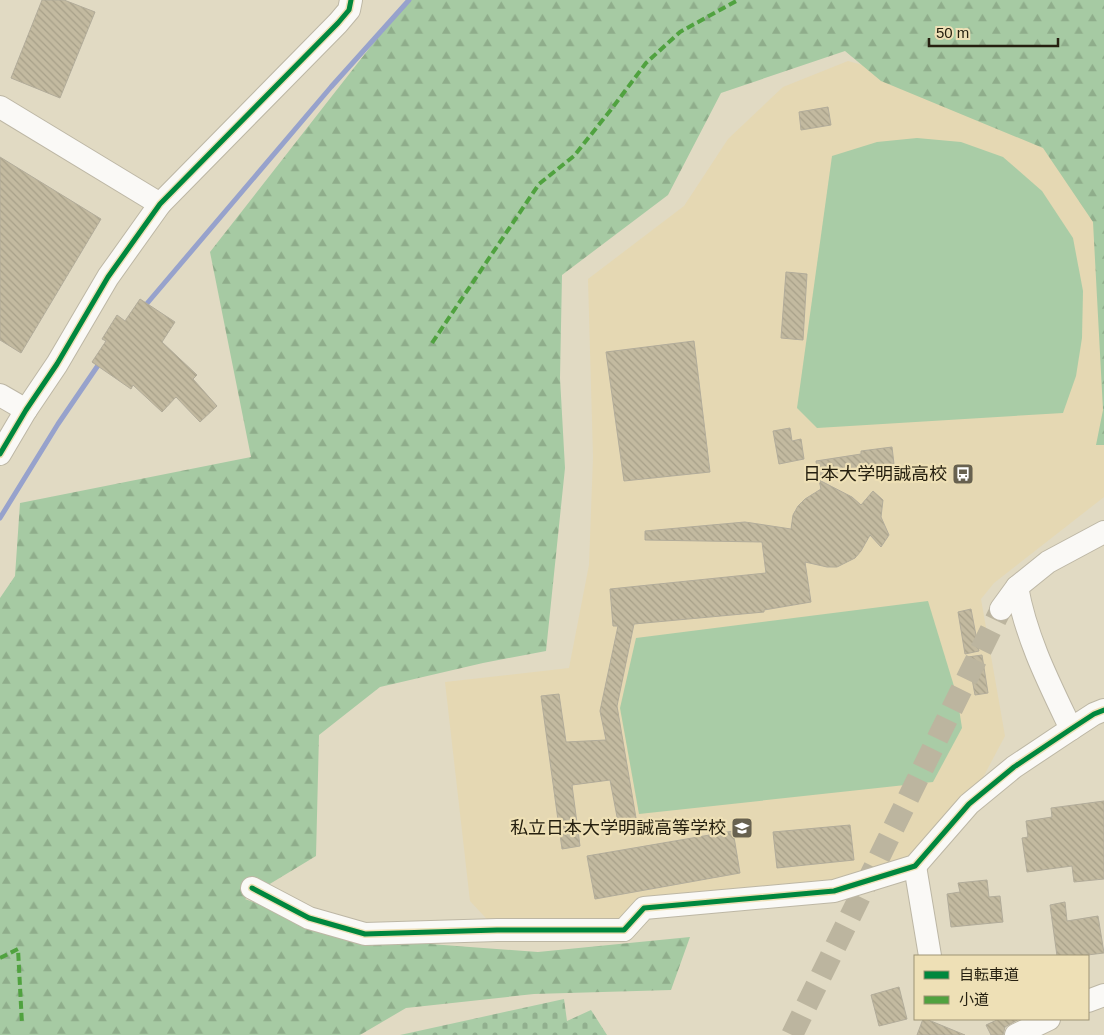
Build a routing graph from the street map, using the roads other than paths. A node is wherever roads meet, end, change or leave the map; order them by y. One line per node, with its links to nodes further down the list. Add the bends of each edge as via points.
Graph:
1 (351, 0): 3 (street, via 349,10 338,23)
2 (0, 107): 3 (street)
3 (160, 204): 5 (street, via 108,277)
4 (0, 395): 5 (street)
5 (26, 410): 6 (street)
6 (0, 454)
7 (1104, 532): 8 (street, via 1048,562)
8 (1017, 587): 9 (street); 11 (street, via 1023,618 1040,665)
9 (1001, 609)
10 (1104, 710): 11 (street)
11 (1071, 729): 12 (street, via 1014,767 969,804)
12 (915, 866): 13 (street, via 834,891 644,908 624,930 364,934 309,918); 14 (street)
13 (252, 888)
14 (930, 955)
15 (1104, 995): 16 (street)
16 (1089, 1001)
17 (1047, 1020): 18 (street)
18 (1016, 1035)

